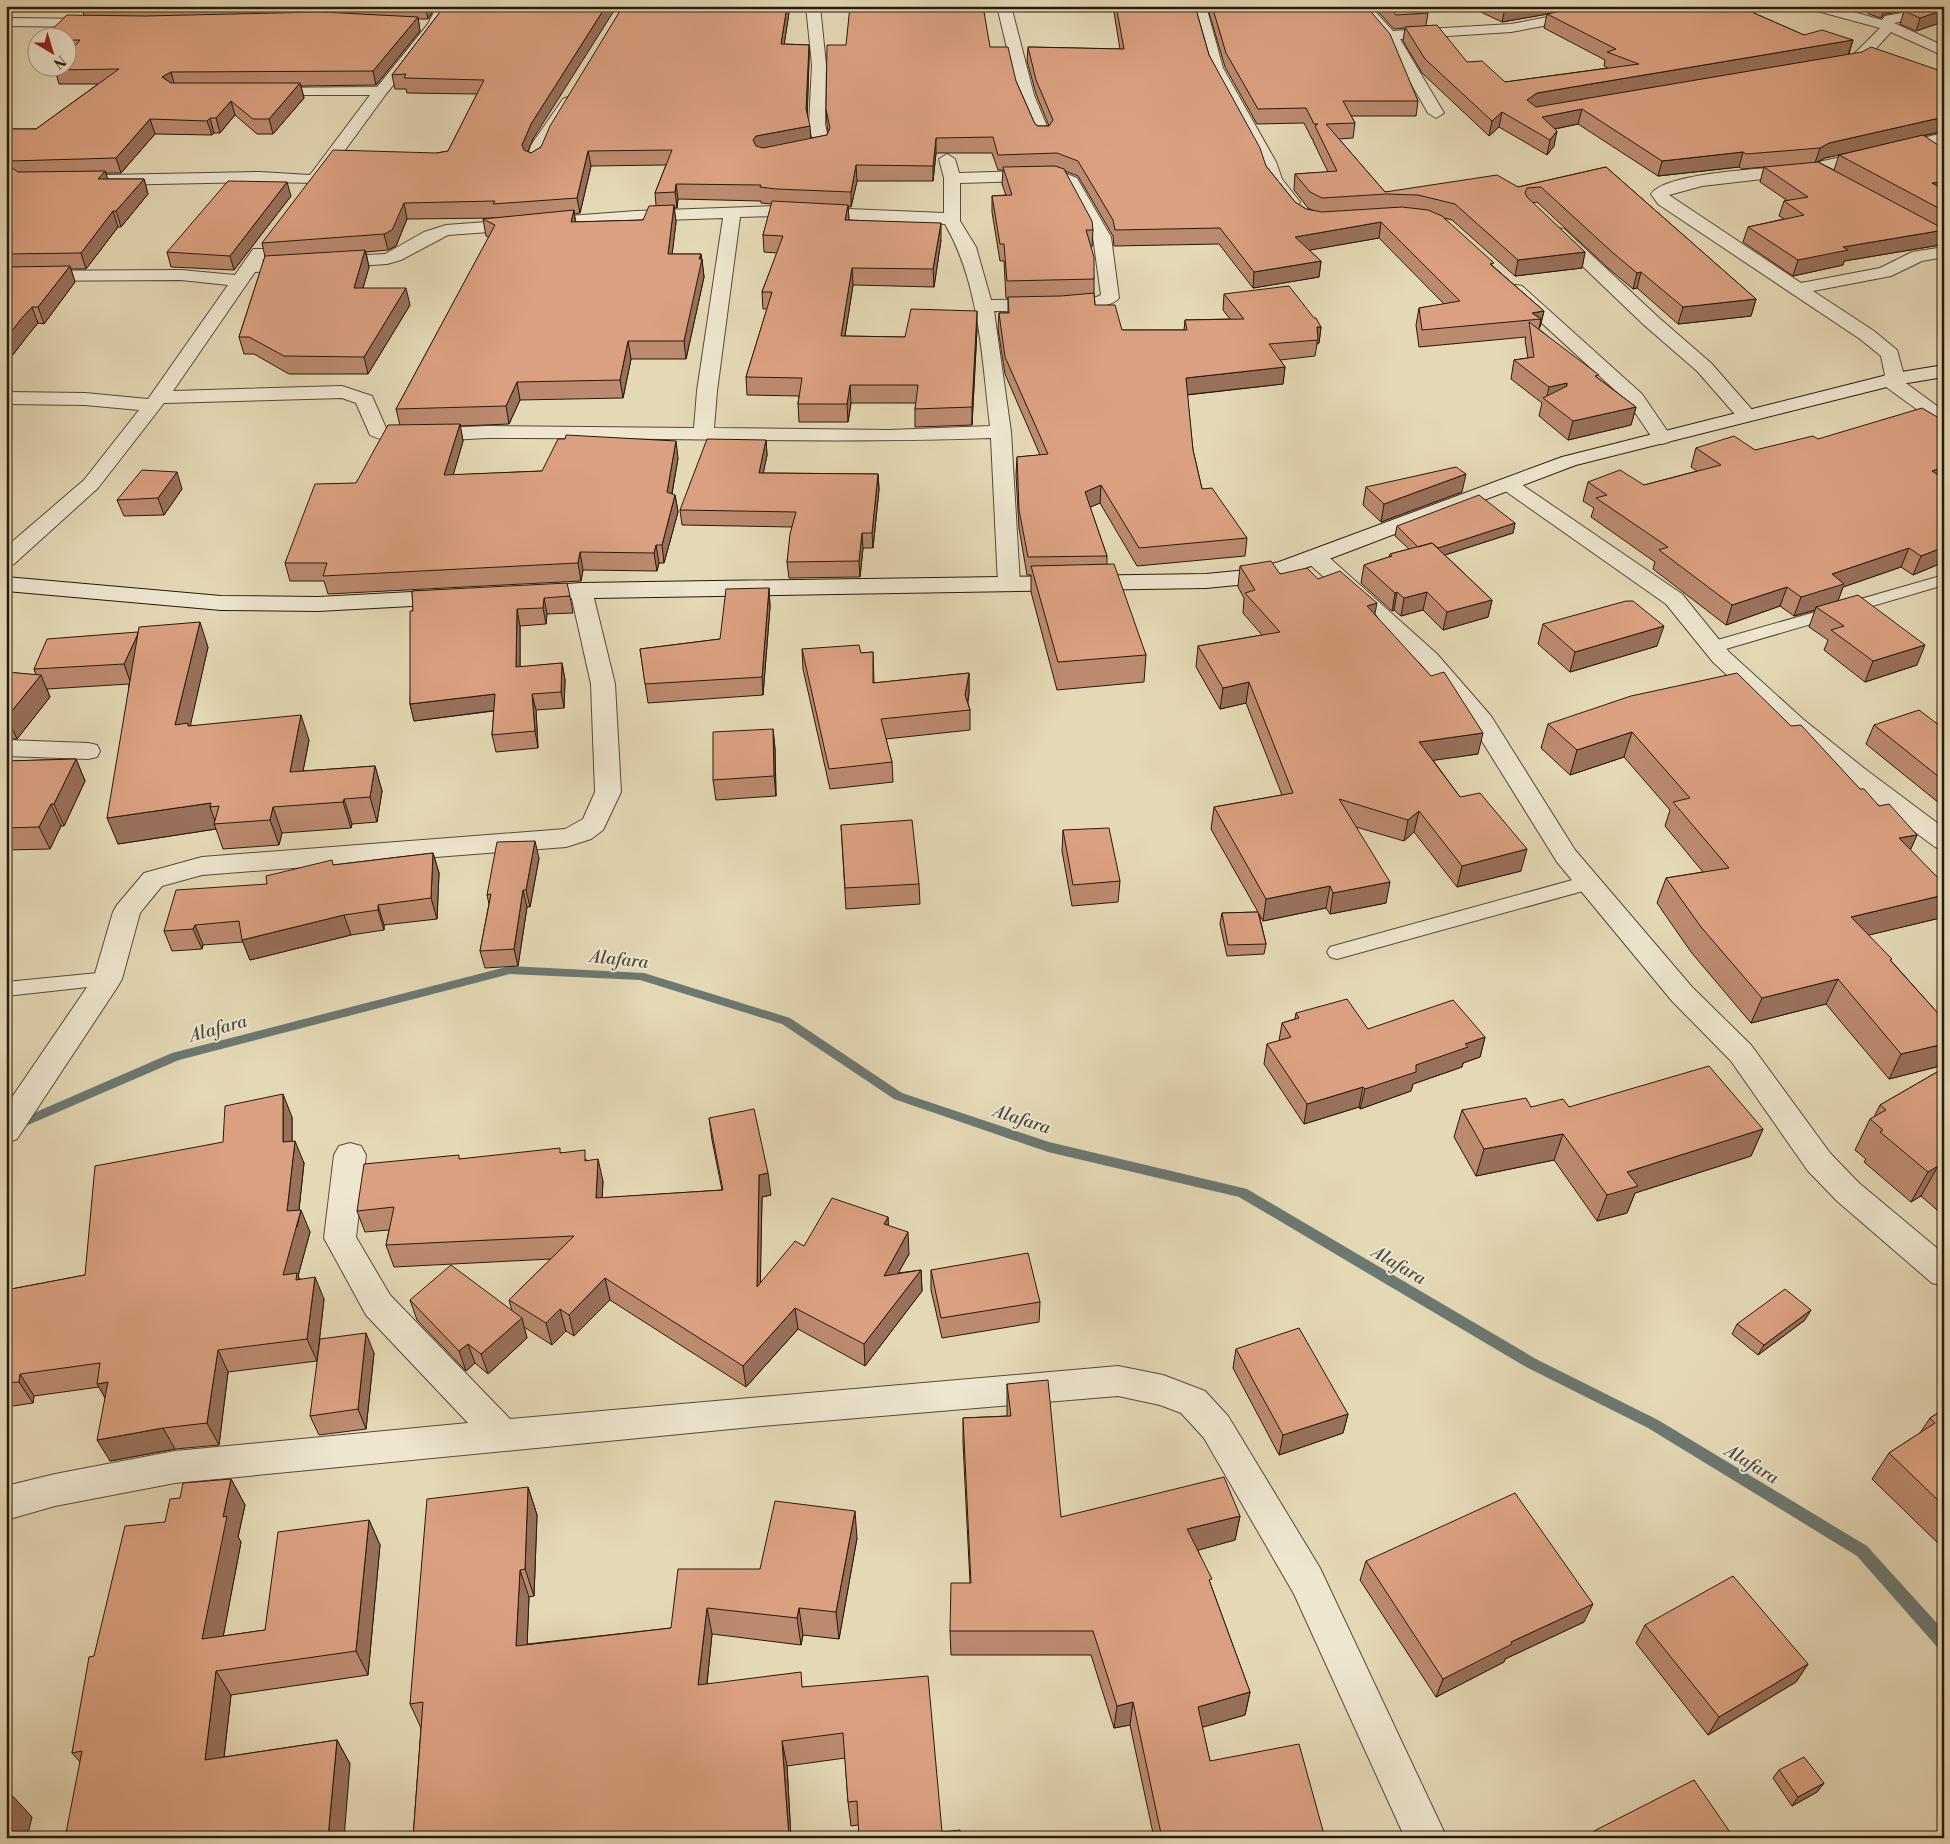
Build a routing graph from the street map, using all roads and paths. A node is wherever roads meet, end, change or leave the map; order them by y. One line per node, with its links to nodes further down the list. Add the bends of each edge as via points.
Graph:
1 (444, 6): 12 (street)
2 (813, 6): 23 (street, via 819,65 816,124 822,143 810,149)
3 (1004, 6): 21 (street, via 1026,95)
4 (1199, 6): 32 (street, via 1216,68 1268,162 1274,180)
5 (1361, 6): 14 (street)
6 (1628, 6): 14 (street, via 1511,28)
7 (1815, 6): 13 (street)
8 (1944, 16): 13 (street, via 1895,18 1887,23)
9 (6, 22): 10 (street)
10 (110, 23)
11 (415, 24): 12 (street)
12 (434, 25): 18 (street)
13 (1889, 26): 15 (street); 16 (street, via 1857,60)
14 (1389, 35): 20 (street, via 1413,68)
15 (1944, 52)
16 (1819, 65)
17 (577, 86): 25 (street, via 539,145)
18 (381, 90): 19 (street); 29 (street)
19 (253, 91)
20 (1436, 113)
21 (1043, 136)
22 (1944, 138): 26 (street, via 1825,165)
23 (782, 153)
24 (947, 159): 27 (street)
25 (534, 162)
26 (1820, 169): 30 (street, via 1822,174); 42 (street, via 1688,183 1666,188 1659,194)
27 (952, 178): 35 (street); 43 (street, via 1064,177 1070,181 1102,237 1110,298 1094,304)
28 (89, 180): 29 (street, via 268,177)
29 (315, 180): 31 (street)
30 (1856, 193)
31 (303, 196)
32 (1301, 213)
33 (732, 214): 35 (street, via 829,212); 38 (street, via 636,216 446,230 387,259); 51 (street)
34 (1543, 220): 48 (street, via 1704,367)
35 (952, 221): 43 (street, via 967,247)
36 (266, 243): 38 (street)
37 (1944, 252): 42 (street, via 1918,256 1885,272)
38 (248, 266): 41 (street)
39 (6, 276): 41 (street, via 181,276)
40 (1504, 279): 52 (street, via 1634,398)
41 (238, 281): 47 (street)
42 (1798, 289): 45 (street, via 1890,354)
43 (984, 306): 50 (street)
44 (1944, 371): 45 (street)
45 (1892, 380): 48 (street); 49 (street)
46 (6, 398): 47 (street)
47 (156, 401): 51 (street, via 342,392 365,400 377,431 386,436 488,432); 55 (street, via 90,484)
48 (1747, 416): 52 (street)
49 (1944, 420)
50 (1001, 432): 51 (street, via 889,436); 58 (street)
51 (704, 434)
52 (1662, 438): 53 (street, via 1569,461)
53 (1508, 484): 54 (street); 62 (street, via 1674,599)
54 (1315, 557): 58 (street, via 1247,577 1206,581); 66 (street, via 1429,659 1482,721 1566,856)
55 (6, 559)
56 (1944, 580): 62 (lane)
57 (6, 584): 61 (street, via 221,603 318,604)
58 (1009, 584): 59 (street)
59 (581, 590): 60 (street); 68 (street, via 603,684 608,792 594,824 582,833 566,838 202,866 153,879 127,912)
60 (513, 594)
61 (474, 596)
62 (1713, 647): 65 (street, via 1795,725)
63 (6, 748): 64 (street)
64 (88, 751)
65 (1944, 841)
66 (1587, 883): 67 (lane); 72 (street, via 1682,994 1741,1053 1819,1162 1848,1192)
67 (1337, 952)
68 (108, 979): 69 (lane); 70 (street)
69 (6, 989)
70 (6, 1131)
71 (350, 1155): 73 (street, via 340,1238 378,1305)
72 (1944, 1273)
73 (503, 1436): 74 (street, via 175,1467 54,1490); 75 (street, via 1118,1381 1163,1390 1193,1402 1216,1426 1307,1581)
74 (6, 1503)
75 (1426, 1838)

